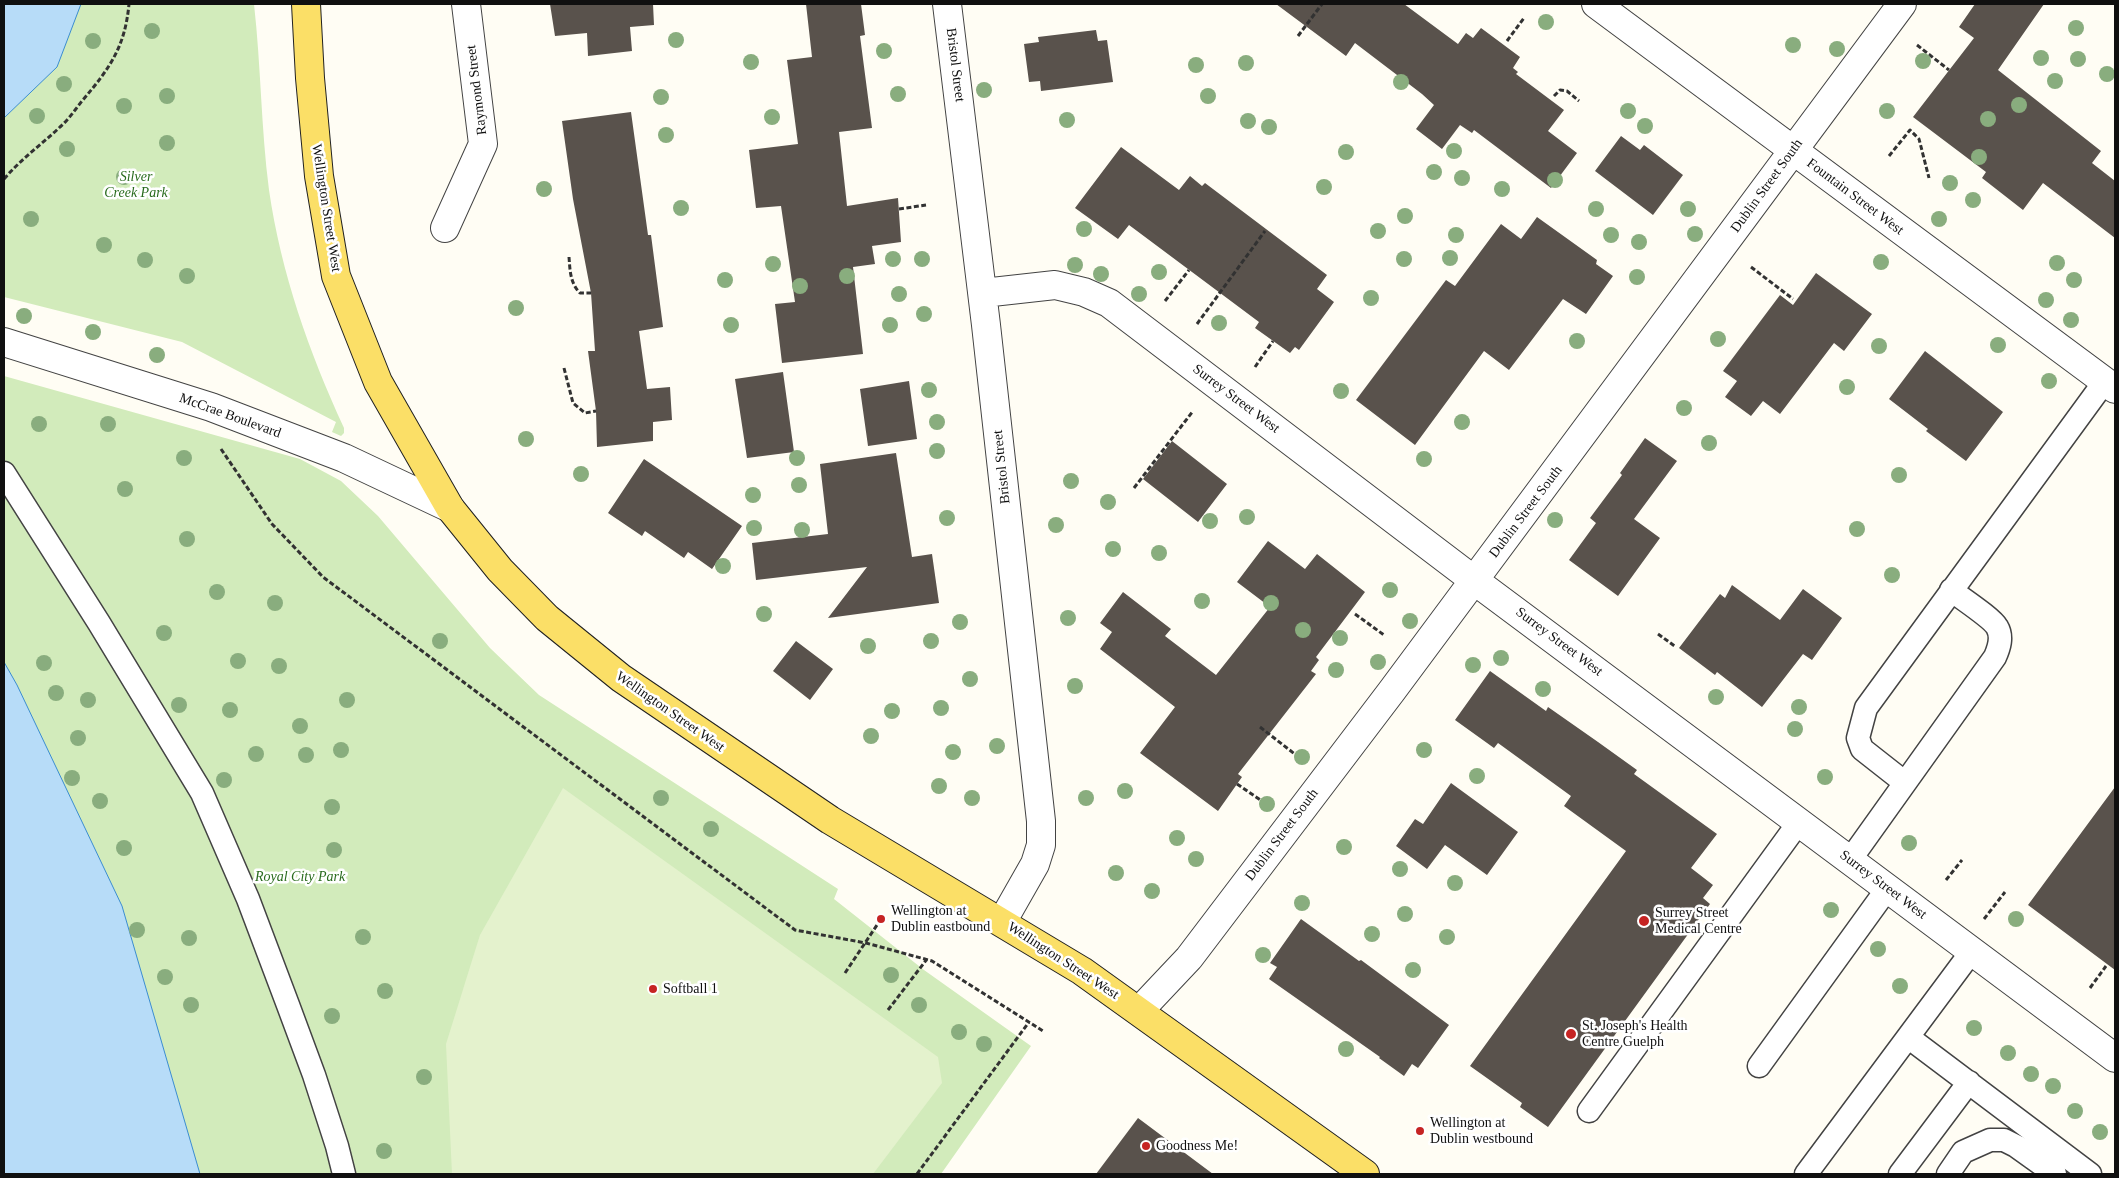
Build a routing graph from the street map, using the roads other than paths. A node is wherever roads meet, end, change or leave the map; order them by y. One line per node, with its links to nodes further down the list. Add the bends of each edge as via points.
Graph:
1 (306, 4): 12 (main road, Wellington Street West, via 319,176 336,276 378,382)
2 (466, 4): 7 (street, Raymond Street, via 483,144)
3 (947, 4): 8 (street, Bristol Street)
4 (1596, 4): 6 (street, Fountain Street West)
5 (1902, 4): 6 (street, Dublin Street South)
6 (1793, 150): 10 (street, Fountain Street West); 13 (street, Dublin Street South)
7 (445, 228)
8 (982, 293): 13 (street, Surrey Street West, via 1054,285 1084,292 1109,303); 19 (street, Bristol Street, via 1041,820 1041,845 1035,864)
9 (4, 342): 12 (street, McCrae Boulevard, via 211,407 344,458)
10 (2110, 385): 14 (lane)
11 (4, 473): 27 (lane, via 202,793 248,899 288,1005 314,1075)
12 (450, 508): 19 (main road, Wellington Street West, via 500,570 547,618 608,669 830,820)
13 (1475, 580): 16 (street, Surrey Street West); 21 (street, Dublin Street South, via 1189,958)
14 (1951, 590): 15 (lane, via 1866,708 1860,723 1858,738 1862,749); 15 (lane, via 1997,626 2000,647)
15 (1904, 782): 17 (lane)
16 (1799, 822): 17 (street, Surrey Street West); 26 (lane)
17 (1850, 860): 18 (street, Surrey Street West)
18 (1887, 889): 20 (street, Surrey Street West); 24 (lane)
19 (1002, 922): 21 (main road, Wellington Street West, via 1082,971)
20 (1972, 951): 22 (lane); 23 (street, Surrey Street West)
21 (1139, 1012): 28 (main road, Wellington Street West)
22 (1908, 1036): 25 (lane); 29 (lane)
23 (2112, 1049)
24 (1759, 1066)
25 (1969, 1082): 30 (lane); 33 (lane)
26 (1589, 1111)
27 (344, 1174)
28 (1366, 1174)
29 (1806, 1174)
30 (1900, 1174)
31 (1948, 1174): 32 (lane, via 1963,1152 1990,1140 2004,1140)
32 (2055, 1174)
33 (2090, 1174)

